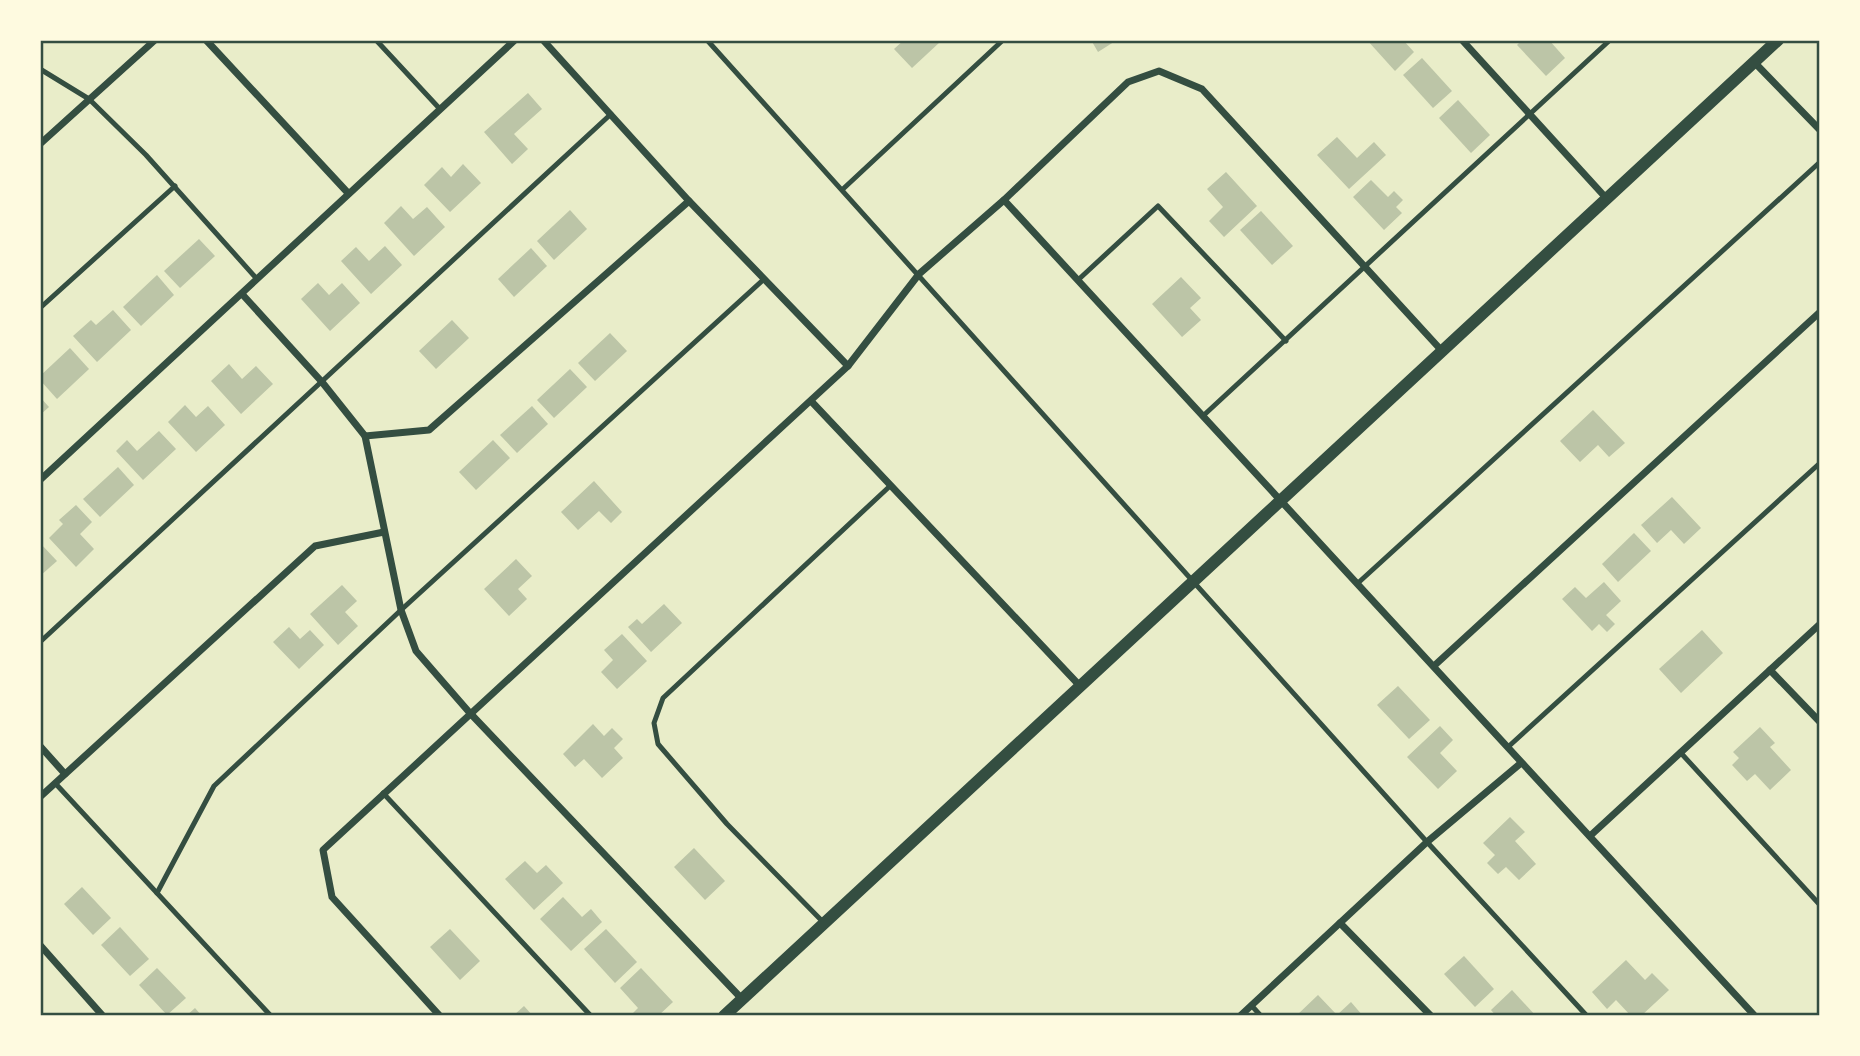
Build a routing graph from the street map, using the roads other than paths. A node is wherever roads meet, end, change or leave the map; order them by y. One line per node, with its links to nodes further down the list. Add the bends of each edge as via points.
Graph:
1 (155, 40): 13 (street)
2 (206, 40): 22 (street)
3 (376, 40): 14 (lane)
4 (515, 40): 14 (street)
5 (543, 40): 16 (street)
6 (707, 40): 21 (lane)
7 (1003, 40): 21 (lane)
8 (1462, 40): 15 (street)
9 (1610, 40): 15 (lane)
10 (1778, 40): 11 (street)
11 (1756, 64): 17 (street); 23 (street)
12 (40, 69): 13 (lane)
13 (89, 99): 18 (street); 20 (lane)
14 (439, 108): 22 (street)
15 (1531, 113): 23 (street); 26 (lane)
16 (611, 114): 25 (street); 37 (lane)
17 (1820, 130)
18 (40, 144)
19 (1820, 162): 47 (lane)
20 (175, 186): 28 (lane); 32 (lane)
21 (843, 189): 27 (lane)
22 (348, 193): 28 (street)
23 (1607, 199): 35 (street)
24 (1004, 200): 26 (street, via 1128,82 1159,71 1202,89); 27 (street); 30 (street)
25 (689, 201): 29 (street); 40 (street, via 429,430)
26 (1363, 267): 34 (lane); 35 (street)
27 (919, 274): 36 (street); 46 (lane)
28 (257, 279): 31 (street)
29 (764, 279): 36 (street); 48 (lane)
30 (1078, 280): 34 (lane, via 1158,206); 39 (street)
31 (242, 294): 37 (street); 42 (street)
32 (40, 307)
33 (1820, 312): 51 (street)
34 (1286, 341): 39 (lane)
35 (1442, 351): 44 (street)
36 (848, 366): 38 (street)
37 (322, 382): 40 (street); 50 (lane)
38 (811, 401): 43 (street); 54 (street)
39 (1204, 415): 44 (street)
40 (365, 436): 45 (street)
41 (1820, 463): 57 (lane)
42 (40, 480)
43 (890, 486): 53 (street); 68 (lane, via 663,698 654,723 658,744 727,824)
44 (1281, 499): 46 (street); 47 (street)
45 (384, 532): 48 (street); 60 (street, via 315,546)
46 (1194, 581): 53 (street); 65 (lane)
47 (1359, 583): 51 (street)
48 (401, 610): 54 (street, via 416,651); 66 (lane, via 214,786)
49 (1820, 624): 52 (street)
50 (40, 642)
51 (1436, 665): 57 (street)
52 (1770, 670): 55 (street); 58 (street)
53 (1080, 686): 68 (street)
54 (469, 712): 62 (street); 71 (street)
55 (1820, 722)
56 (40, 746): 60 (street)
57 (1508, 747): 59 (street)
58 (1680, 752): 64 (street); 67 (lane)
59 (1521, 763): 64 (street); 65 (street)
60 (65, 774): 61 (street)
61 (55, 783): 63 (street); 66 (lane)
62 (383, 793): 75 (street, via 323,850 332,897); 76 (lane)
63 (40, 797)
64 (1590, 836): 82 (street)
65 (1427, 842): 69 (street); 81 (lane)
66 (157, 893): 74 (lane)
67 (1820, 905)
68 (824, 923): 71 (street)
69 (1340, 923): 72 (street); 80 (street)
70 (40, 945): 73 (street)
71 (742, 999): 77 (street)
72 (1251, 1005): 78 (street); 79 (lane)
73 (103, 1016)
74 (271, 1016)
75 (440, 1016)
76 (591, 1016)
77 (724, 1016)
78 (1240, 1016)
79 (1261, 1016)
80 (1431, 1016)
81 (1587, 1016)
82 (1755, 1016)

